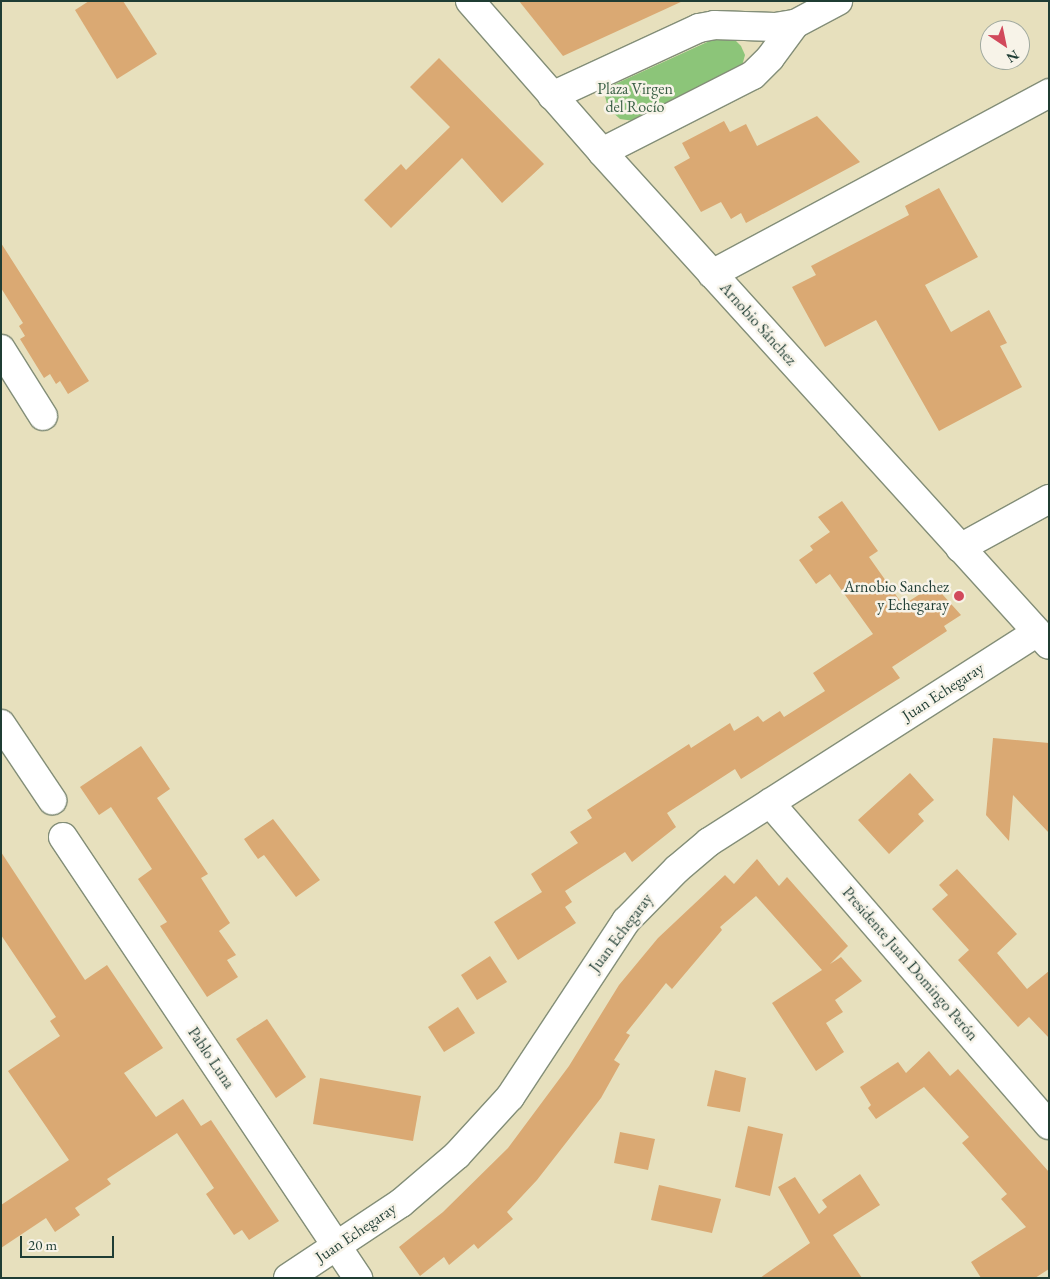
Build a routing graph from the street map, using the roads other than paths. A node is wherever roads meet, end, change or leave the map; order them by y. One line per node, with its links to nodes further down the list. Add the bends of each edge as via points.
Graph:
1 (470, 1): 7 (street, Arnobio Sánchez)
2 (838, 1): 3 (street)
3 (795, 24): 4 (street); 5 (street)
4 (743, 26): 5 (street, via 764,48); 7 (street, via 699,28)
5 (763, 66): 8 (street, via 753,75)
6 (1049, 92): 9 (street)
7 (552, 96): 8 (street, Arnobio Sánchez)
8 (602, 152): 9 (street, Arnobio Sánchez)
9 (712, 274): 13 (street, Arnobio Sánchez)
10 (1, 349): 11 (street)
11 (43, 416)
12 (1049, 499): 13 (street)
13 (960, 548): 14 (street, Arnobio Sánchez)
14 (1043, 639): 17 (street, Juan Echegaray)
15 (1, 724): 16 (street)
16 (52, 800)
17 (770, 803): 19 (street, Presidente Juan Domingo Perón); 20 (street, Juan Echegaray, via 709,842 646,898 591,972 532,1065 485,1126 420,1188)
18 (64, 837): 20 (street, Pablo Luna)
19 (1049, 1125)
20 (337, 1246): 21 (street, Juan Echegaray); 22 (street, Pablo Luna)
21 (288, 1278)
22 (358, 1278)

